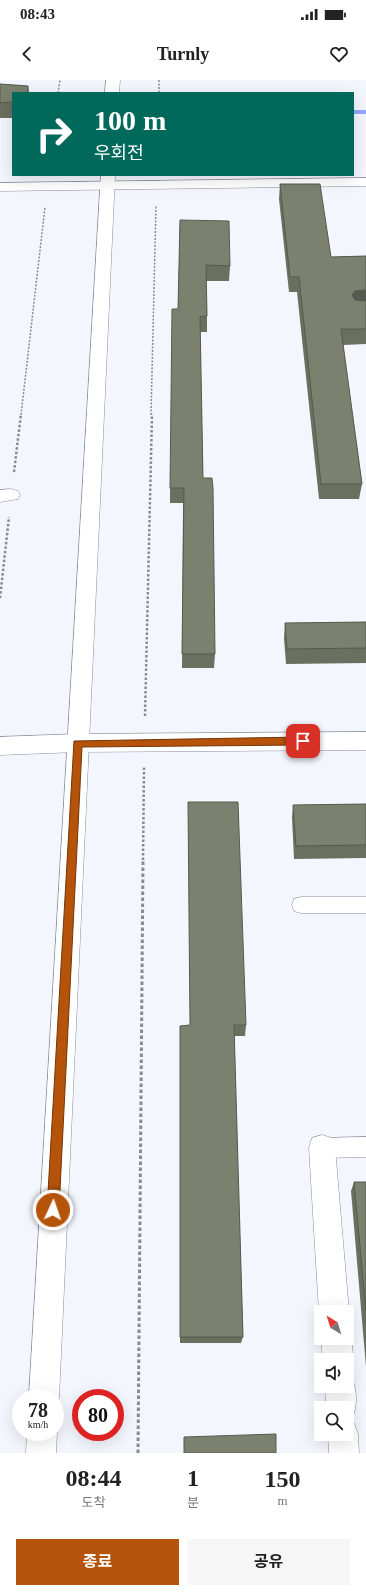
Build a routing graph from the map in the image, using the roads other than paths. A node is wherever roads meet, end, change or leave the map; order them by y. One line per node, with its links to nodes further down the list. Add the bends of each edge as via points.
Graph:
1 (113, 80): 2 (main road)
2 (112, 92)
3 (108, 181): 4 (main road, via 157,186); 5 (main road, via 48,187); 7 (main road)
4 (366, 182)
5 (0, 187)
6 (366, 740): 7 (main road)
7 (78, 743): 8 (main road); 14 (main road)
8 (0, 746)
9 (300, 905): 10 (lane)
10 (366, 905)
11 (366, 1147): 12 (lane)
12 (322, 1148): 13 (main road)
13 (333, 1305)
14 (44, 1389)
15 (42, 1441): 17 (main road)
16 (343, 1441): 18 (main road)
17 (41, 1453)
18 (344, 1453)

